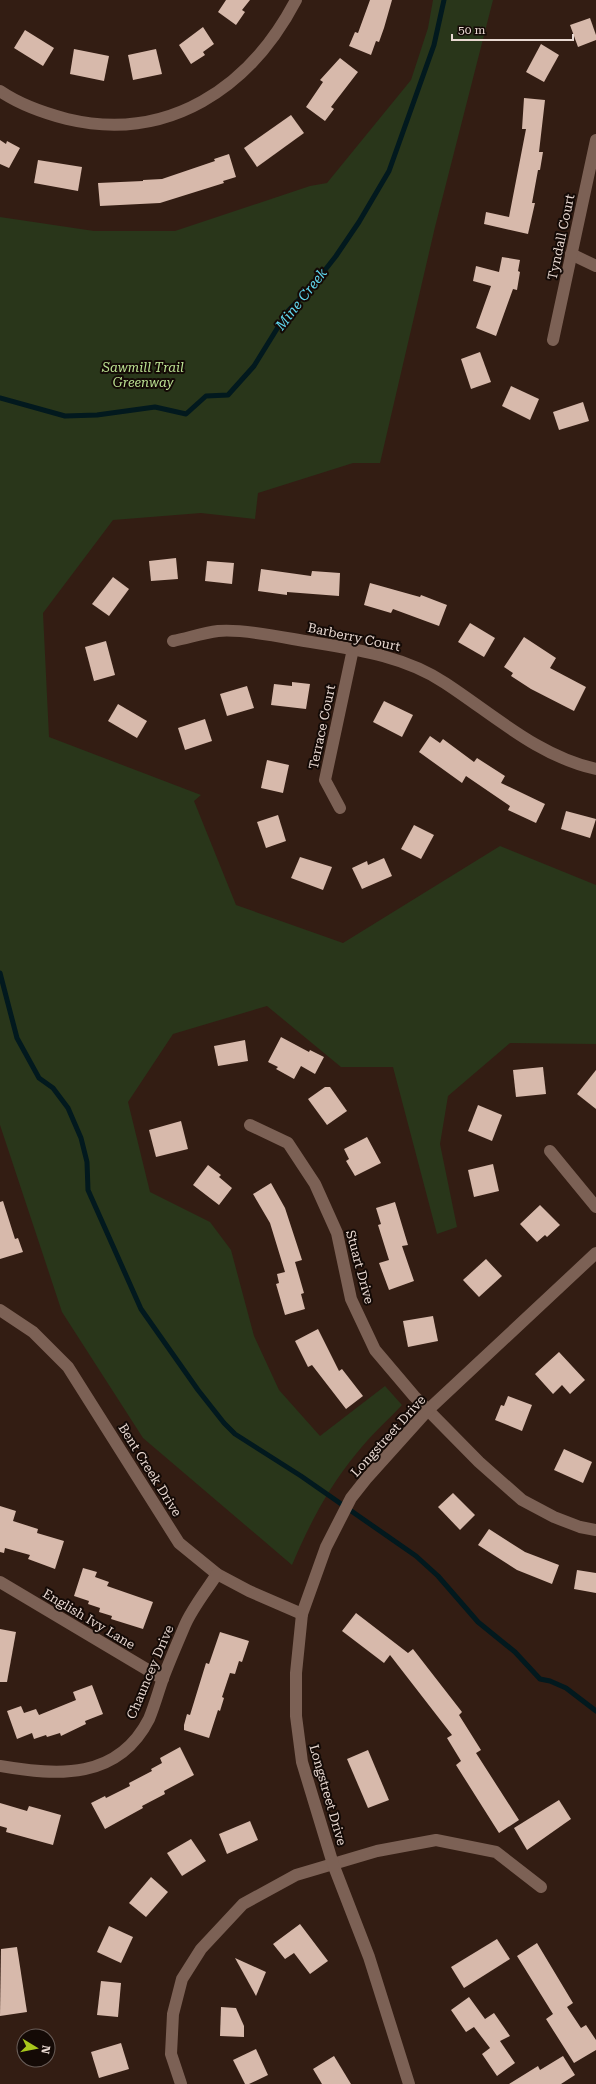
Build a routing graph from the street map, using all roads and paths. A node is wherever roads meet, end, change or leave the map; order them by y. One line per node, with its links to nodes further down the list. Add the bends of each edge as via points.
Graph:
1 (296, 0): 2 (street, via 283,24 257,59 217,94 173,116 123,125 86,123 46,114)
2 (0, 91)
3 (596, 140): 4 (street, Tyndall Court)
4 (571, 254): 5 (street); 6 (street, Tyndall Court)
5 (596, 266)
6 (553, 340)
7 (173, 641): 8 (street, Barberry Court, via 219,631 267,634)
8 (353, 649): 9 (street, Barberry Court, via 402,661 444,682 532,743 575,765); 10 (street, Terrace Court, via 325,780)
9 (596, 770)
10 (340, 808)
11 (250, 1125): 16 (street, Stuart Drive, via 288,1143 315,1184 337,1233 351,1299 375,1350)
12 (550, 1151): 13 (street)
13 (596, 1207)
14 (596, 1253): 16 (street, Longstreet Drive)
15 (0, 1310): 18 (street, Bent Creek Drive, via 33,1332 68,1367 179,1543)
16 (428, 1410): 17 (street, Stuart Drive, via 479,1462 522,1500 554,1517); 20 (street, Longstreet Drive, via 351,1498 326,1547)
17 (596, 1530)
18 (217, 1574): 20 (street, Bent Creek Drive); 21 (street, Chauncey Drive, via 186,1623)
19 (0, 1582): 21 (street, English Ivy Lane)
20 (302, 1614): 23 (street, Longstreet Drive, via 296,1673 297,1724 302,1762)
21 (163, 1679): 22 (street, Chauncey Drive, via 148,1719 133,1742 119,1756 103,1764 57,1773)
22 (0, 1766)
23 (333, 1864): 24 (street, via 377,1851 436,1840 496,1852); 25 (street, via 296,1875 243,1904 201,1949 182,1979 173,2014 171,2054); 26 (street, Longstreet Drive, via 369,1957)
24 (541, 1887)
25 (181, 2084)
26 (409, 2084)

